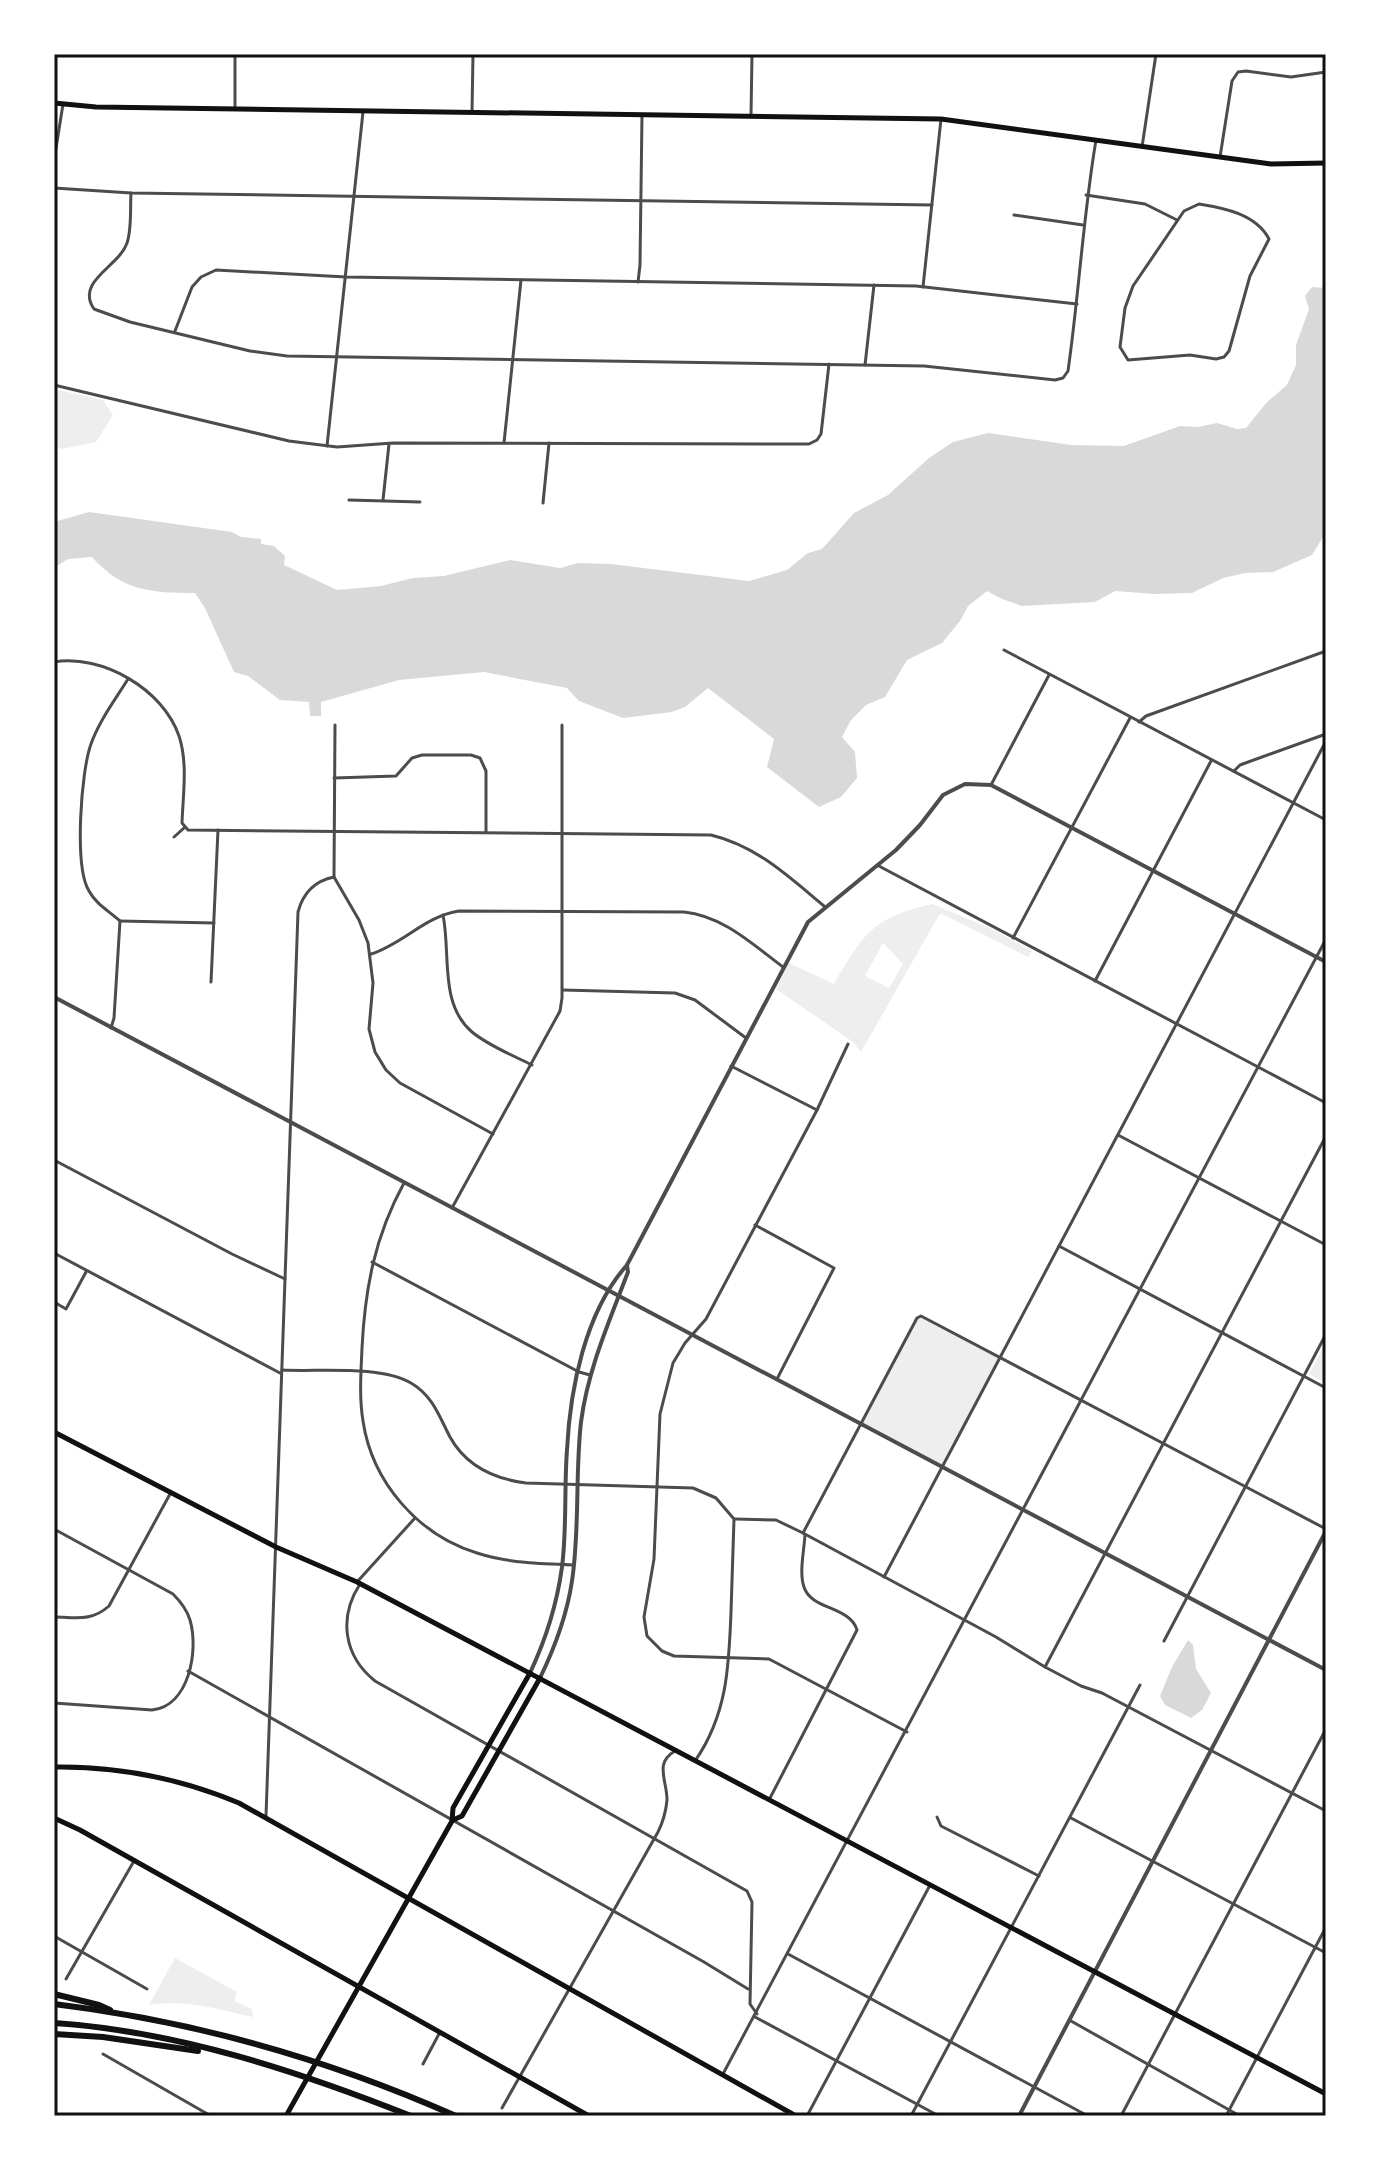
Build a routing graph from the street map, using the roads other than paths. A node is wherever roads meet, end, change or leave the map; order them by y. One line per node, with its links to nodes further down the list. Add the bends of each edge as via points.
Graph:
1 (235, 54): 9 (street)
2 (473, 54): 11 (street)
3 (752, 54): 13 (street)
4 (1145, 54): 5 (street)
5 (1155, 55): 16 (street)
6 (1326, 72): 17 (street, via 1301,77 1238,72 1232,81)
7 (54, 103): 8 (main road)
8 (63, 104): 9 (main road); 18 (street)
9 (235, 109): 10 (main road)
10 (363, 111): 11 (main road); 23 (street)
11 (472, 112): 12 (main road)
12 (642, 115): 13 (main road); 24 (street)
13 (751, 116): 14 (main road)
14 (941, 119): 15 (main road); 25 (street)
15 (1096, 140): 16 (main road); 22 (street)
16 (1142, 147): 17 (main road)
17 (1220, 157): 19 (main road, via 1287,165)
18 (54, 161)
19 (1326, 163)
20 (54, 188): 21 (street)
21 (131, 193): 23 (street); 35 (street, via 127,242 92,285 89,300 103,315)
22 (1086, 195): 27 (street, via 1145,204); 28 (street)
23 (355, 196): 24 (street); 29 (street)
24 (641, 200): 25 (street); 31 (street)
25 (932, 205): 33 (street)
26 (1014, 215): 28 (street)
27 (1177, 220): 27 (street, via 1128,296 1120,349 1132,361 1224,357 1250,276 1268,243 1269,237 1230,209 1193,205)
28 (1083, 225): 34 (street)
29 (346, 277): 30 (street); 35 (street, via 216,270 192,287); 36 (street)
30 (521, 280): 31 (street); 37 (street)
31 (638, 282): 32 (street)
32 (874, 285): 33 (street); 39 (street)
33 (923, 287): 34 (street)
34 (1077, 304): 39 (street, via 1063,378)
35 (174, 332): 36 (street, via 268,354)
36 (338, 357): 37 (street); 44 (street)
37 (513, 359): 38 (street); 41 (street)
38 (829, 364): 39 (street); 42 (street, via 821,434 809,444)
39 (865, 365)
40 (54, 385): 44 (street)
41 (504, 443): 42 (street); 43 (street)
42 (549, 443): 48 (street)
43 (389, 444): 44 (street); 46 (street)
44 (327, 446)
45 (349, 500): 46 (street)
46 (383, 500): 47 (street)
47 (420, 502)
48 (543, 503)
49 (1004, 650): 52 (street)
50 (1326, 651): 55 (street)
51 (54, 662): 53 (street, via 85,662)
52 (1049, 674): 54 (street); 63 (street)
53 (128, 679): 67 (street, via 160,704 179,737); 80 (street, via 88,751 81,853 89,893)
54 (1130, 717): 55 (street); 66 (street)
55 (1139, 722): 60 (street)
56 (335, 725): 62 (street)
57 (562, 725): 71 (street)
58 (1326, 734): 61 (street)
59 (1326, 741): 64 (street)
60 (1212, 760): 61 (street); 74 (street)
61 (1234, 771): 64 (street)
62 (334, 778): 69 (street); 70 (street, via 396,776 422,755 476,756 486,771)
63 (991, 785): 66 (street); 73 (street, via 972,782 950,790 909,838)
64 (1293, 803): 65 (street); 78 (street)
65 (1326, 820)
66 (1072, 827): 74 (street); 82 (street)
67 (184, 828): 68 (street); 72 (street)
68 (218, 829): 69 (street); 81 (street)
69 (333, 830): 70 (street); 75 (street)
70 (486, 832): 71 (street)
71 (562, 833): 76 (street, via 699,834 725,839 761,855); 77 (street)
72 (174, 837)
73 (877, 865): 76 (street); 82 (street)
74 (1153, 870): 78 (street); 88 (street)
75 (334, 877): 84 (street, via 359,920); 101 (street, via 308,890 298,912)
76 (824, 906): 87 (street, via 808,922)
77 (561, 911): 79 (street); 87 (street, via 698,913 725,924); 90 (street)
78 (1235, 913): 85 (street); 92 (street)
79 (443, 914): 84 (street); 96 (street, via 457,1015 479,1037)
80 (120, 921): 81 (street); 93 (street)
81 (214, 923): 89 (street)
82 (1013, 938): 88 (street)
83 (1326, 939): 85 (street)
84 (370, 954): 102 (street, via 369,1029 386,1070 408,1089)
85 (1317, 957): 86 (street); 98 (street)
86 (1326, 962)
87 (783, 967): 94 (street)
88 (1095, 981): 92 (street)
89 (211, 982)
90 (562, 990): 94 (street, via 675,993 695,1000); 96 (street, via 556,1021)
91 (54, 997): 93 (street)
92 (1176, 1024): 98 (street); 103 (street)
93 (111, 1028): 101 (street)
94 (746, 1038): 97 (street)
95 (848, 1044): 100 (street)
96 (532, 1065): 102 (street)
97 (731, 1066): 100 (street); 115 (street)
98 (1258, 1067): 99 (street); 106 (street)
99 (1326, 1103)
100 (817, 1110): 110 (street)
101 (290, 1123): 107 (street); 117 (street)
102 (493, 1134): 108 (street)
103 (1118, 1135): 106 (street); 112 (street)
104 (1326, 1136): 109 (street)
105 (54, 1160): 117 (street)
106 (1200, 1178): 109 (street); 118 (street)
107 (404, 1183): 108 (street); 114 (street)
108 (452, 1208): 119 (street)
109 (1281, 1221): 111 (street); 122 (street)
110 (755, 1225): 124 (street, via 706,1319); 131 (street, via 834,1268)
111 (1326, 1245)
112 (1059, 1246): 118 (street); 125 (street)
113 (54, 1253): 116 (street)
114 (372, 1262): 127 (street); 128 (street)
115 (627, 1265): 119 (street); 120 (street)
116 (87, 1271): 121 (street, via 66,1309); 126 (street)
117 (285, 1279): 126 (street)
118 (1140, 1289): 122 (street); 133 (street)
119 (608, 1291): 120 (street); 127 (street)
120 (619, 1296): 124 (street); 129 (street)
121 (54, 1302)
122 (1222, 1333): 130 (street); 136 (street)
123 (1326, 1334): 130 (street)
124 (692, 1335): 131 (street); 141 (street, via 673,1363 664,1395)
125 (1000, 1357): 133 (street); 134 (street, via 921,1316); 137 (street)
126 (282, 1372): 128 (street); 149 (street)
127 (579, 1372): 129 (street); 138 (street)
128 (361, 1373): 138 (street, via 390,1375 419,1389 457,1447 483,1470 514,1481); 144 (street, via 361,1410 371,1453 386,1483)
129 (590, 1375): 139 (street)
130 (1304, 1376): 132 (street); 140 (street)
131 (777, 1379): 134 (street)
132 (1326, 1388)
133 (1082, 1400): 136 (street); 143 (street)
134 (861, 1424): 137 (street); 148 (street)
135 (54, 1432): 142 (main road)
136 (1163, 1443): 140 (street); 150 (street)
137 (942, 1467): 143 (street); 154 (street)
138 (566, 1483): 139 (street); 151 (street)
139 (578, 1485): 141 (street); 152 (street)
140 (1245, 1486): 147 (street); 156 (street)
141 (656, 1487): 145 (street, via 705,1492); 161 (street, via 654,1559 644,1617 647,1636 674,1656)
142 (170, 1494): 149 (main road); 153 (street)
143 (1024, 1511): 150 (street); 158 (street)
144 (415, 1518): 151 (street, via 477,1554); 155 (street)
145 (734, 1519): 148 (street, via 769,1519); 161 (street)
146 (54, 1529): 153 (street)
147 (1326, 1530): 159 (street)
148 (804, 1534): 154 (street); 168 (street, via 804,1587 811,1598 854,1622 857,1634)
149 (276, 1547): 155 (main road); 171 (street)
150 (1105, 1553): 156 (street); 162 (street)
151 (562, 1565): 152 (street); 165 (street, via 553,1613)
152 (574, 1565): 166 (street, via 562,1625)
153 (131, 1569): 157 (street, via 114,1601 98,1615); 164 (street, via 166,1589 185,1608 192,1633)
154 (884, 1577): 158 (street)
155 (359, 1583): 165 (main road); 174 (street, via 346,1622 360,1667 375,1681)
156 (1187, 1597): 159 (street); 160 (street)
157 (54, 1617)
158 (965, 1621): 162 (street); 173 (street)
159 (1269, 1640): 163 (street); 176 (street)
160 (1164, 1641)
161 (730, 1657): 168 (street, via 769,1659); 178 (street, via 718,1719)
162 (1045, 1667): 170 (street)
163 (1326, 1670)
164 (188, 1671): 169 (street, via 180,1695 159,1709); 171 (street)
165 (530, 1673): 166 (main road); 174 (main road)
166 (540, 1678): 175 (main road); 177 (main road)
167 (1140, 1685): 170 (street)
168 (828, 1689): 173 (street); 181 (street)
169 (54, 1703)
170 (1128, 1707): 176 (street); 186 (street)
171 (269, 1717): 183 (street); 187 (street)
172 (1326, 1729): 180 (street)
173 (907, 1732): 189 (street)
174 (488, 1746): 177 (street); 187 (main road, via 453,1808)
175 (675, 1751): 178 (main road); 188 (street, via 663,1765 667,1804)
176 (1210, 1751): 180 (street); 191 (street)
177 (499, 1752): 187 (main road, via 462,1816); 188 (street)
178 (695, 1761): 181 (main road)
179 (54, 1767): 183 (main road, via 122,1770 173,1780)
180 (1292, 1793): 182 (street); 195 (street)
181 (769, 1800): 189 (main road)
182 (1326, 1811)
183 (266, 1816): 194 (main road)
184 (54, 1817): 190 (main road)
185 (937, 1817): 192 (street, via 941,1826)
186 (1070, 1818): 191 (street); 192 (street)
187 (452, 1821): 194 (main road); 196 (street)
188 (654, 1839): 196 (street); 209 (street, via 747,1891 752,1902)
189 (848, 1842): 193 (main road); 203 (street)
190 (135, 1860): 201 (street); 206 (main road)
191 (1152, 1861): 195 (street); 204 (street)
192 (1039, 1876): 198 (street)
193 (930, 1885): 198 (main road); 211 (street)
194 (409, 1898): 206 (main road); 207 (main road)
195 (1233, 1904): 200 (street); 214 (street)
196 (613, 1911): 207 (street); 209 (street)
197 (1326, 1927): 200 (street)
198 (1011, 1928): 204 (main road); 220 (street)
199 (54, 1936): 201 (street)
200 (1315, 1948): 202 (street); 223 (street)
201 (81, 1952): 205 (street); 208 (street)
202 (1326, 1953)
203 (788, 1954): 211 (street); 215 (street)
204 (1094, 1973): 214 (main road); 216 (street)
205 (66, 1979)
206 (359, 1987): 218 (main road); 235 (main road)
207 (570, 1988): 227 (main road); 228 (street)
208 (147, 1989)
209 (750, 1990): 215 (street)
210 (54, 1994): 213 (highway)
211 (870, 1997): 220 (street); 224 (street)
212 (54, 2004): 213 (highway)
213 (116, 2014): 237 (highway, via 248,2040)
214 (1174, 2015): 223 (main road); 226 (street)
215 (756, 2016): 224 (street); 227 (street)
216 (1071, 2021): 226 (street); 229 (street)
217 (54, 2023): 222 (highway)
218 (440, 2032): 225 (street); 228 (main road)
219 (54, 2034): 222 (highway)
220 (951, 2041): 229 (street); 231 (street)
221 (103, 2054): 234 (street)
222 (229, 2055): 236 (highway)
223 (1256, 2058): 230 (main road); 233 (street)
224 (835, 2061): 231 (street); 240 (street)
225 (423, 2064)
226 (1148, 2064): 233 (street); 245 (street)
227 (723, 2074): 239 (main road)
228 (519, 2076): 232 (street); 238 (main road)
229 (1036, 2087): 243 (street); 244 (street)
230 (1326, 2094)
231 (918, 2104): 241 (street); 242 (street)
232 (502, 2108)
233 (1229, 2110): 246 (street); 247 (street)
234 (211, 2116)
235 (286, 2116)
236 (411, 2116)
237 (456, 2116)
238 (589, 2116)
239 (796, 2116)
240 (807, 2116)
241 (911, 2116)
242 (939, 2116)
243 (1019, 2116)
244 (1088, 2116)
245 (1121, 2116)
246 (1226, 2116)
247 (1240, 2116)

